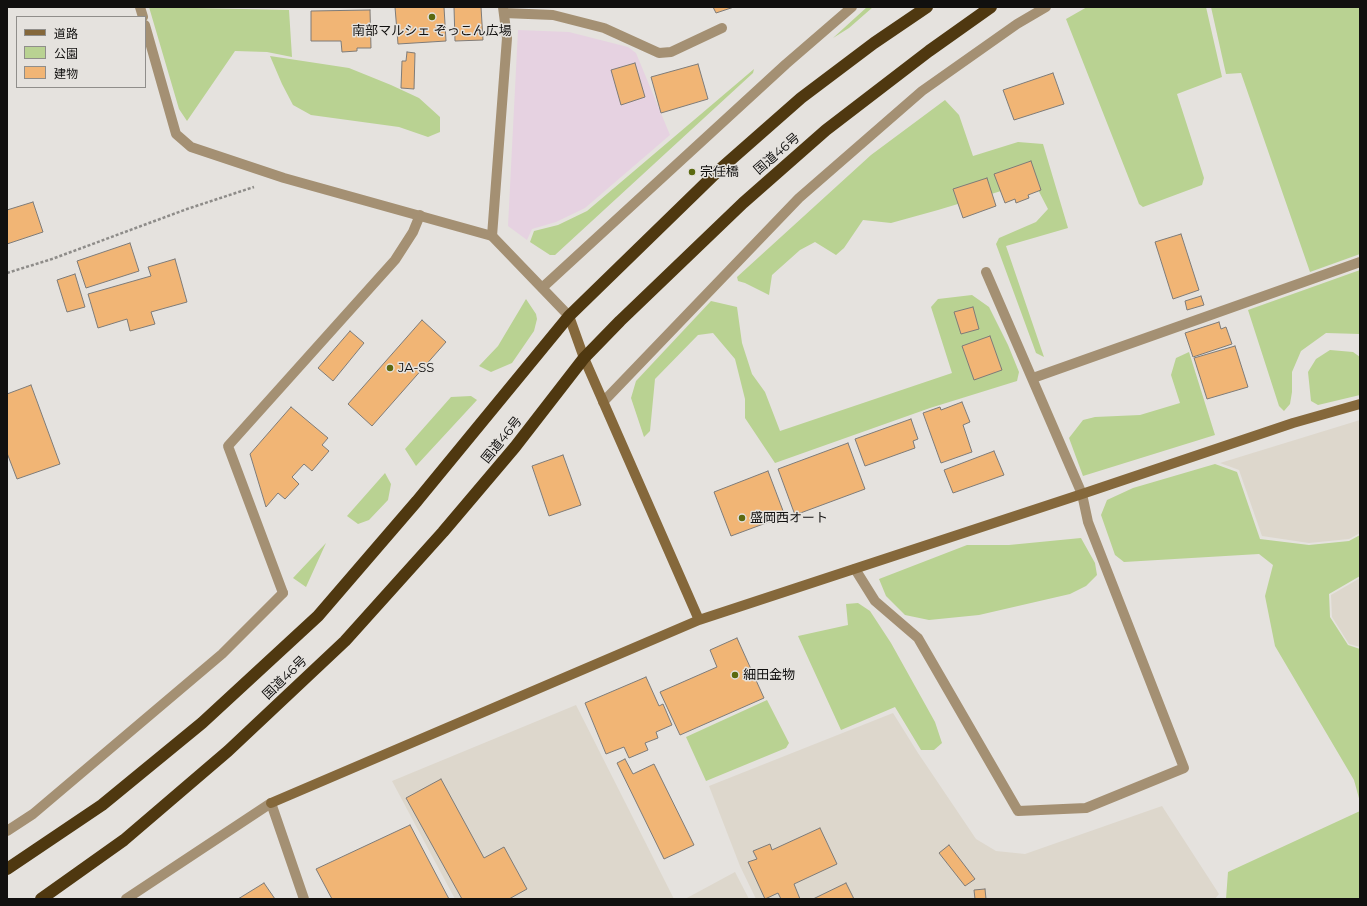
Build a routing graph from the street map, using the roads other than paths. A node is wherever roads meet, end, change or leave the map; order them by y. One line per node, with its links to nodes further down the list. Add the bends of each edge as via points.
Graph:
1 (852, 7): 14 (street, via 786,64)
2 (915, 7): 9 (highway)
3 (927, 7): 9 (highway, 国道46号)
4 (991, 7): 16 (highway, 国道46号, via 826,130 743,203 620,320)
5 (1046, 7): 18 (street, via 1017,24 922,91 799,198)
6 (504, 10): 7 (street, via 553,15 604,28 659,53 671,52); 11 (street, via 507,38)
7 (722, 28)
8 (146, 29): 10 (street, via 176,134 191,148 284,178)
9 (874, 43): 15 (highway, 国道46号, via 801,98 718,171)
10 (420, 215): 11 (street); 24 (street, via 414,232 395,260 228,446 283,593 222,654 33,814)
11 (492, 236): 14 (street)
12 (1360, 262): 17 (street)
13 (986, 272): 17 (street)
14 (542, 288): 15 (street)
15 (569, 316): 16 (street); 25 (highway, 国道46号, via 422,496 318,616 202,723 108,801)
16 (584, 358): 18 (street); 26 (highway, 国道46号, via 515,447 443,532 345,640 228,751 124,840)
17 (1032, 378): 20 (street)
18 (603, 402): 22 (street)
19 (1360, 404): 20 (street, via 1293,423)
20 (1082, 494): 21 (street); 21 (street, via 1088,522 1184,768 1086,808 1018,811 918,638 875,601)
21 (855, 569): 22 (street)
22 (699, 620): 23 (street)
23 (271, 803): 27 (street); 28 (street)
24 (7, 831)
25 (7, 869)
26 (41, 899)
27 (126, 899)
28 (304, 899)

